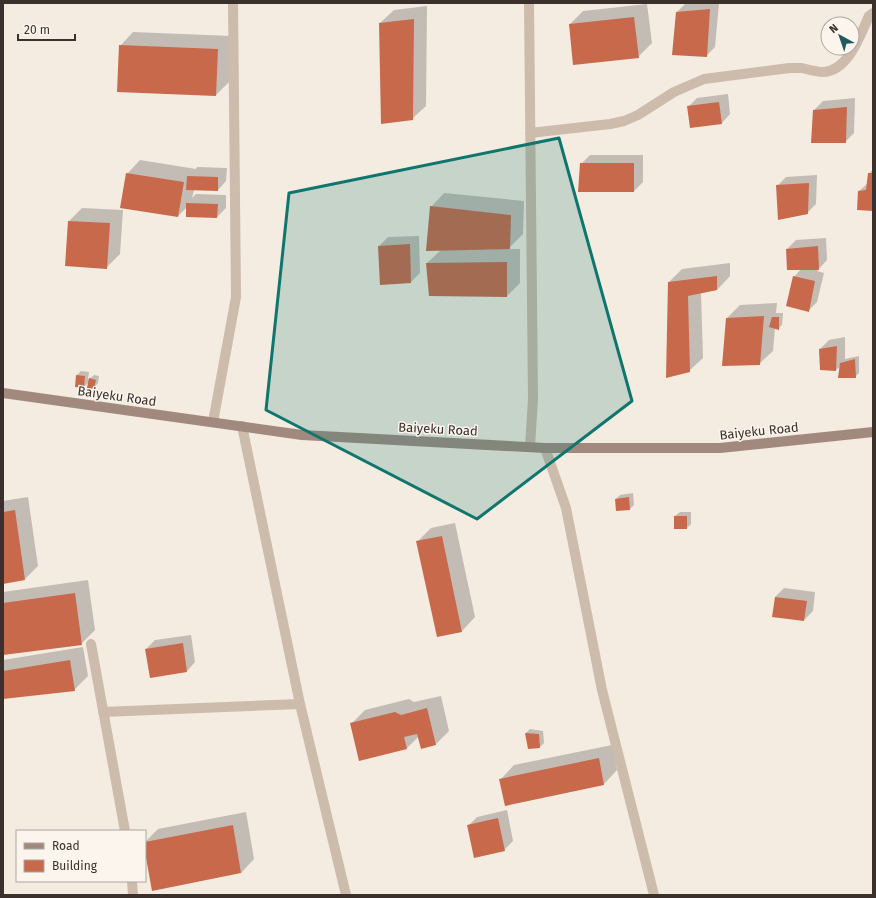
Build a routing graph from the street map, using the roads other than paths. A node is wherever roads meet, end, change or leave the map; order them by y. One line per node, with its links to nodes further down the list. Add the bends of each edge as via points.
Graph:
1 (233, 3): 6 (street, via 236,297)
2 (529, 3): 4 (street)
3 (873, 13): 4 (street, via 869,16 847,59 836,68 825,72 790,68 704,79 674,92 624,121)
4 (530, 133): 9 (street, via 533,399)
5 (3, 393): 6 (main road, Baiyeku Road)
6 (213, 422): 7 (main road, Baiyeku Road)
7 (242, 426): 9 (main road, Baiyeku Road, via 302,435); 12 (street)
8 (873, 432): 10 (main road, Baiyeku Road, via 720,448)
9 (530, 447): 10 (main road, Baiyeku Road)
10 (545, 448): 18 (street, via 566,508 602,690)
11 (91, 644): 13 (street)
12 (300, 704): 13 (street); 17 (street)
13 (104, 712): 14 (street)
14 (125, 830)
15 (132, 882): 16 (street)
16 (134, 895)
17 (346, 895)
18 (654, 895)

